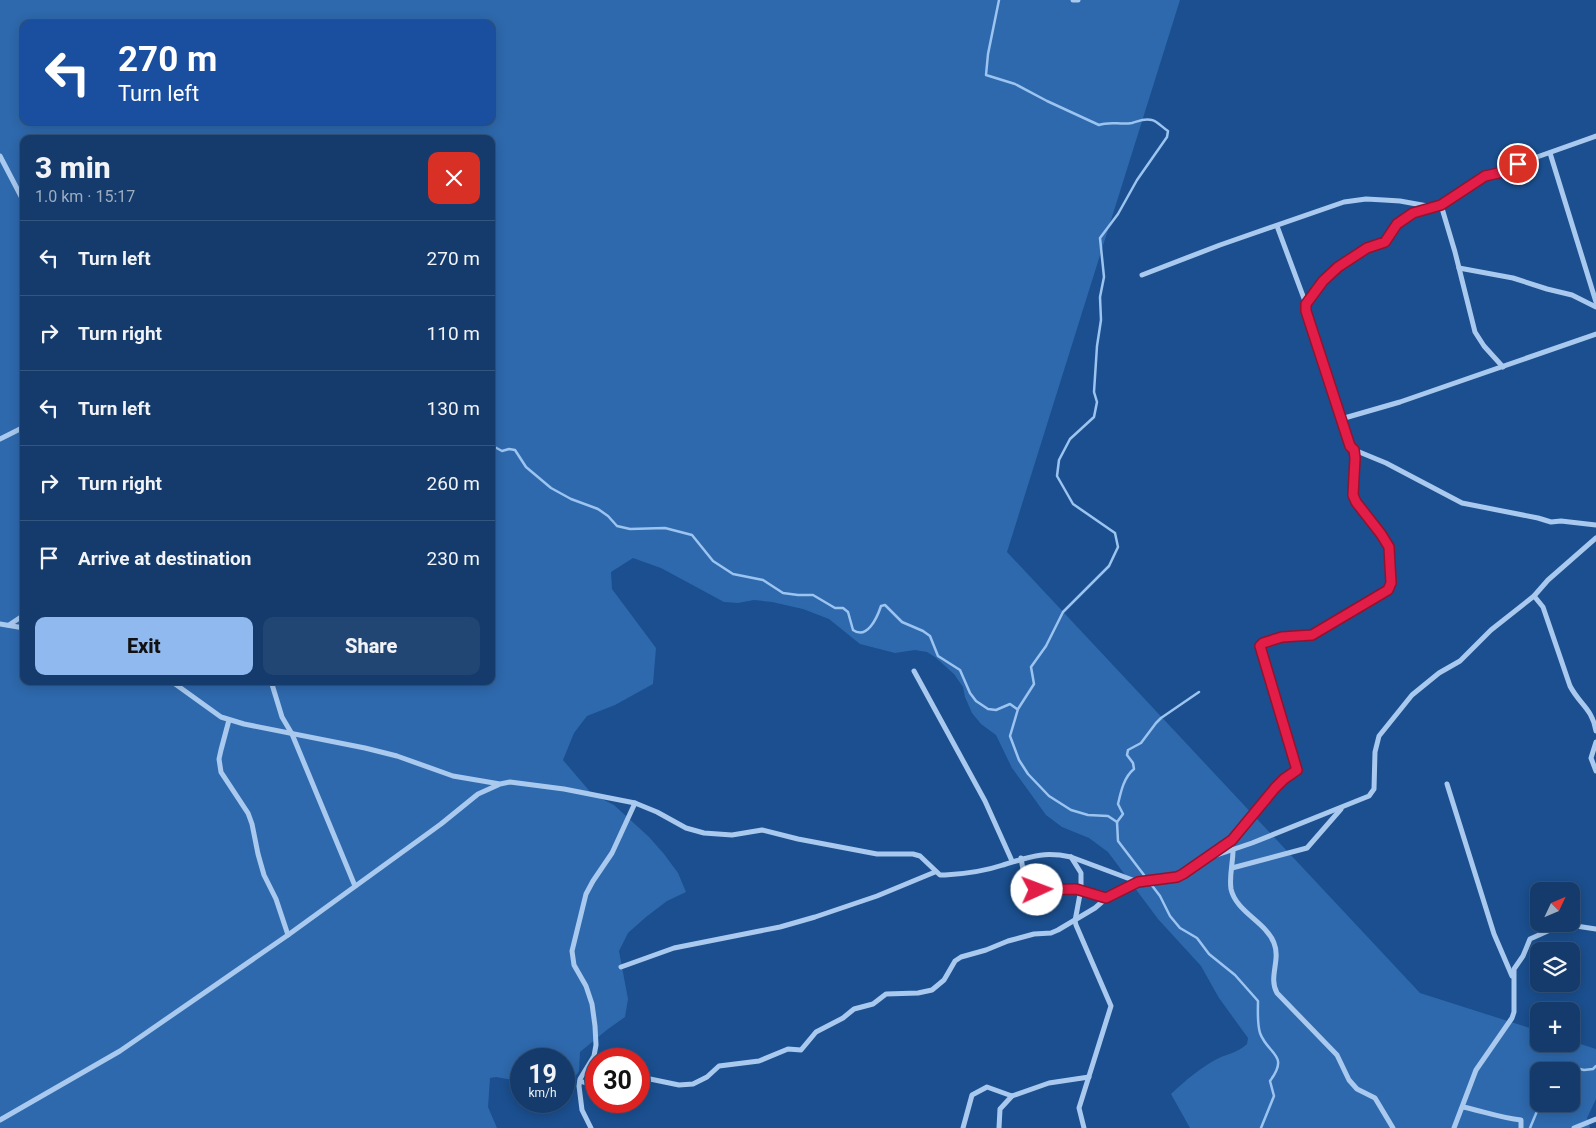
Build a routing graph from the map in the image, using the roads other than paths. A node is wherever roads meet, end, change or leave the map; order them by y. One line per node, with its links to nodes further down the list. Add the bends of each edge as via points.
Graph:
1 (1073, 0): 2 (street)
2 (1078, 0)
3 (1596, 136): 4 (street)
4 (1550, 152): 7 (street, via 1485,176); 12 (street)
5 (0, 156): 6 (street)
6 (20, 194)
7 (1441, 205): 8 (street); 10 (street)
8 (1434, 208): 9 (street, via 1366,199 1324,208); 13 (street, via 1413,213 1397,224 1385,242 1367,248 1338,267)
9 (1277, 226): 11 (street); 13 (street)
10 (1459, 268): 14 (street, via 1513,278 1572,295); 16 (street, via 1475,332)
11 (1142, 275)
12 (1596, 302)
13 (1306, 304): 17 (street)
14 (1596, 307)
15 (1596, 334): 16 (street)
16 (1503, 367): 17 (street)
17 (1341, 419): 20 (street)
18 (20, 429): 19 (street)
19 (0, 440)
20 (1354, 450): 21 (street, via 1386,462 1462,503 1543,520); 43 (street, via 1353,495 1389,547 1390,588 1312,635 1282,637 1261,644 1297,770 1275,788 1232,840)
21 (1596, 525)
22 (1596, 538): 23 (street)
23 (1534, 596): 32 (street, via 1542,607 1570,686 1592,714); 39 (street, via 1491,630 1460,661 1412,695 1379,736 1372,793)
24 (20, 618): 26 (street)
25 (0, 624): 26 (street)
26 (9, 625): 27 (street)
27 (20, 627)
28 (914, 671): 44 (street, via 985,801)
29 (175, 685): 31 (street)
30 (272, 685): 33 (street, via 282,717)
31 (229, 720): 33 (street); 53 (street, via 220,750 221,772 248,813 264,875)
32 (1596, 728)
33 (292, 734): 36 (street, via 365,748 453,776); 48 (street)
34 (1596, 742): 35 (street, via 1591,758)
35 (1596, 771)
36 (500, 784): 38 (street, via 510,782 575,790); 48 (street, via 478,794)
37 (1447, 784): 55 (street, via 1494,934)
38 (635, 804): 46 (street, via 698,832 732,835 762,830 877,854 913,854 924,859); 58 (street, via 612,853 586,894 573,946 574,965 592,1004 596,1039 594,1056)
39 (1342, 807): 40 (street); 45 (street, via 1307,848)
40 (1233, 850): 43 (street); 45 (street)
41 (1071, 857): 42 (street, via 1046,854); 47 (street); 49 (street, via 1081,873)
42 (1021, 858): 44 (street); 49 (street, via 1025,881 1032,889)
43 (1206, 859): 47 (street, via 1177,877)
44 (1012, 861): 46 (street, via 949,875)
45 (1232, 868): 64 (street, via 1232,891 1236,899 1265,928 1274,943 1277,957 1273,984 1277,993 1336,1055 1357,1089 1374,1098)
46 (935, 872): 54 (street, via 815,917 674,948)
47 (1138, 882): 50 (street)
48 (355, 886): 53 (street)
49 (1081, 890): 50 (street); 51 (street)
50 (1106, 898): 51 (street)
51 (1075, 921): 56 (street, via 1111,1006); 57 (street, via 1051,933 1016,938 961,957 932,990 886,994 873,1004 854,1009 816,1032 800,1050 788,1049 759,1061 720,1066 693,1084)
52 (1596, 929): 55 (street, via 1559,926 1534,936 1514,969)
53 (288, 935): 63 (street, via 120,1051)
54 (621, 968)
55 (1513, 979): 61 (street, via 1512,1018 1476,1070)
56 (1089, 1077): 60 (street, via 1049,1083); 68 (street, via 1079,1108)
57 (650, 1080)
58 (580, 1082): 59 (street); 65 (street, via 582,1110)
59 (585, 1083)
60 (1012, 1096): 66 (street, via 987,1087 972,1095); 67 (street, via 1000,1109)
61 (1463, 1107): 70 (street); 71 (street, via 1521,1120)
62 (1596, 1119): 72 (street)
63 (0, 1120)
64 (1390, 1126): 69 (street)
65 (591, 1128)
66 (963, 1128)
67 (999, 1128)
68 (1084, 1128)
69 (1400, 1128)
70 (1454, 1128)
71 (1521, 1128)
72 (1574, 1128)

